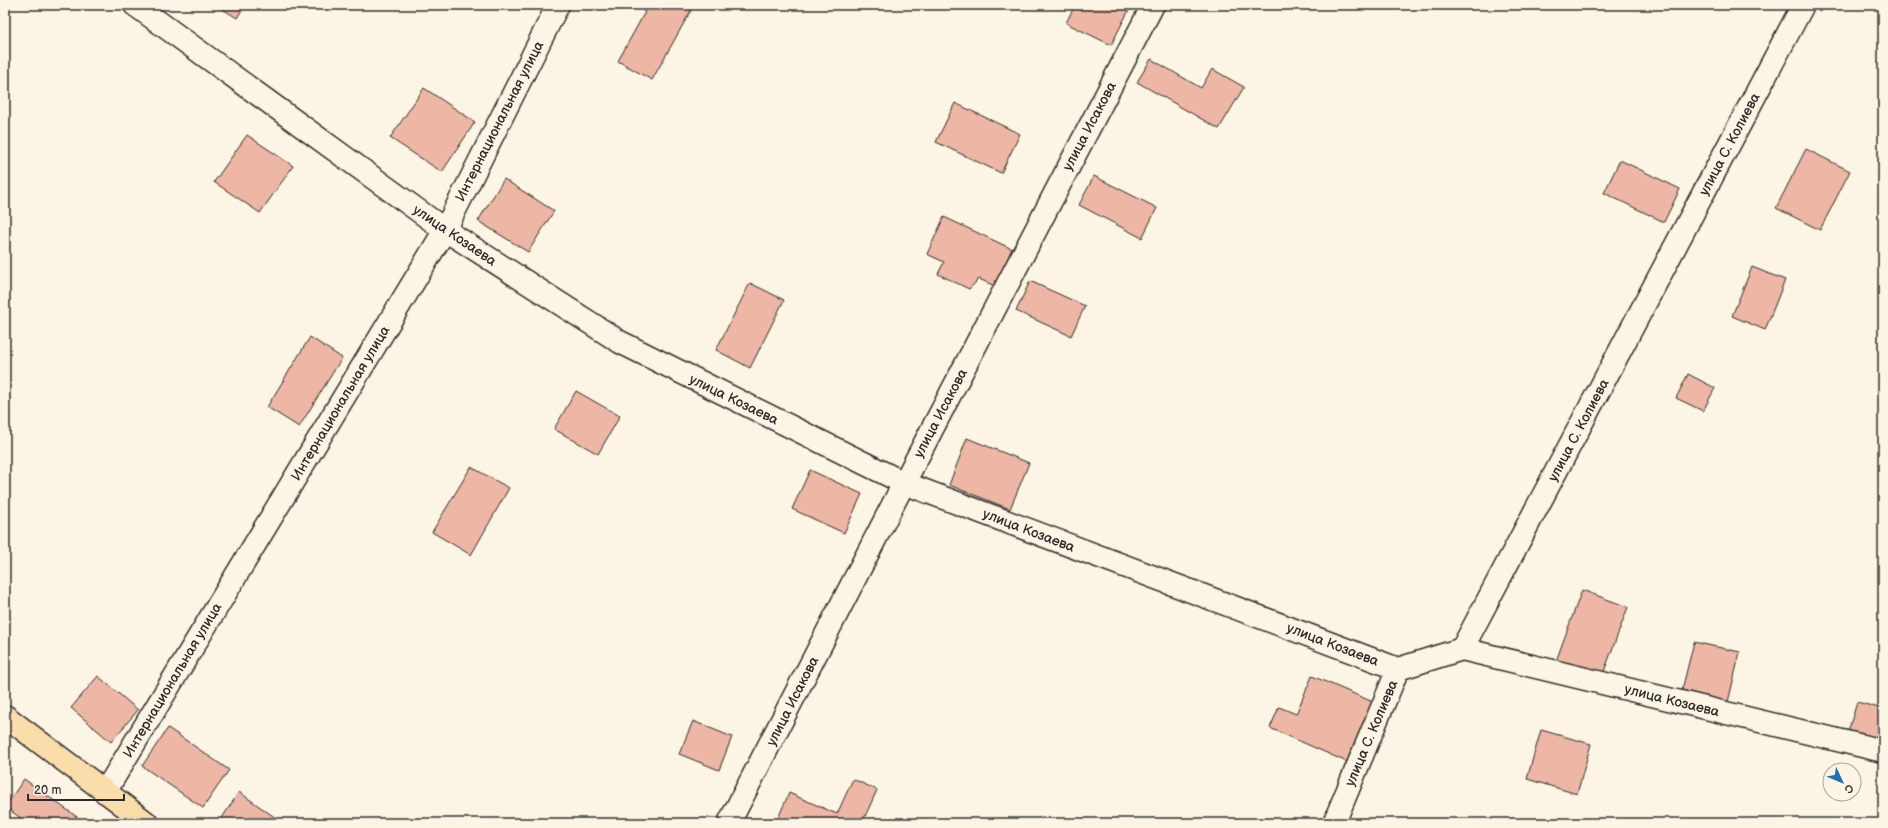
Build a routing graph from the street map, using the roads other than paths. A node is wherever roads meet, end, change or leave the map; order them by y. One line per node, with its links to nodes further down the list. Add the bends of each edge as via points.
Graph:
1 (135, 5): 5 (street, улица Козаева)
2 (558, 5): 5 (street, Интернациональная улица)
3 (1152, 5): 6 (street, улица Исакова)
4 (1802, 5): 7 (street, улица С. Колиева)
5 (445, 230): 6 (street, улица Козаева, via 620,342); 11 (street, Интернациональная улица)
6 (904, 482): 8 (street, улица Козаева); 13 (street, улица Исакова)
7 (1462, 650): 8 (street, улица С. Колиева); 10 (street, улица Козаева)
8 (1398, 669): 14 (street, улица С. Колиева)
9 (5, 716): 11 (main road)
10 (1883, 751)
11 (105, 792): 12 (main road)
12 (147, 823)
13 (729, 823)
14 (1334, 823)

